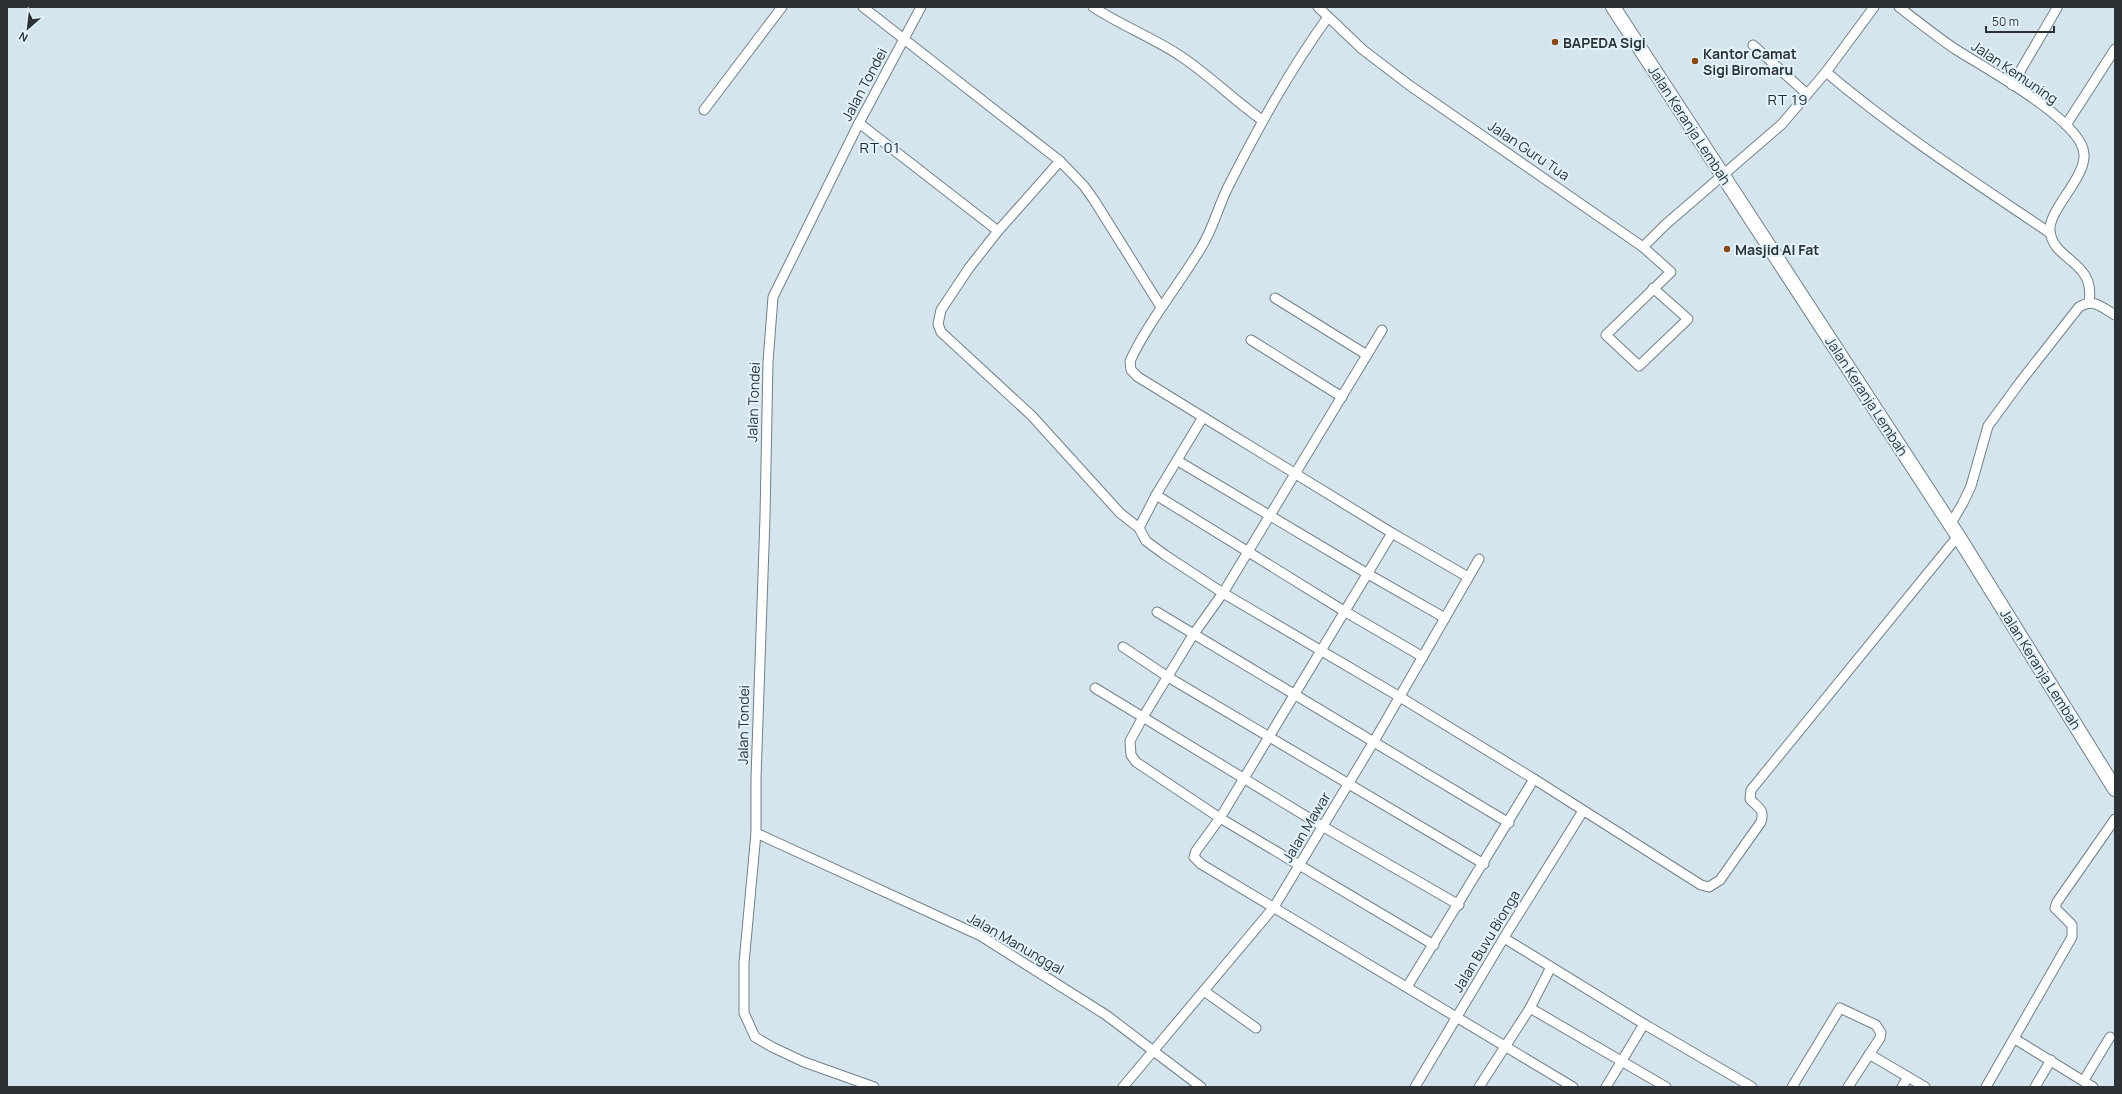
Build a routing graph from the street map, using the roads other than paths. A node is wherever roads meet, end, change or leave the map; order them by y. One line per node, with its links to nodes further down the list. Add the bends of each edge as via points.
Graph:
1 (782, 7): 17 (street)
2 (863, 7): 11 (street)
3 (921, 7): 11 (street, Jalan Tondei)
4 (1094, 7): 18 (street, via 1207,74 1240,105)
5 (1318, 7): 10 (street, Jalan Guru Tua)
6 (1613, 7): 22 (main road, Jalan Keranja Lembah)
7 (1874, 7): 14 (street)
8 (1899, 7): 15 (street, Jalan Kemuning, via 1953,48)
9 (2057, 8): 15 (street)
10 (1328, 17): 18 (street, via 1307,46); 25 (street, Jalan Guru Tua, via 1362,49 1409,85)
11 (904, 39): 19 (street, Jalan Tondei); 21 (street)
12 (1753, 45): 16 (street)
13 (2115, 49): 20 (street)
14 (1826, 72): 16 (street); 24 (street, via 1918,145)
15 (2012, 85): 20 (street, Jalan Kemuning, via 2034,98)
16 (1807, 94): 22 (street, via 1767,139)
17 (704, 110)
18 (1262, 120): 29 (street, via 1201,248)
19 (859, 123): 23 (street); 71 (street, Jalan Tondei, via 772,302 766,410)
20 (2066, 125): 24 (street, Jalan Kemuning, via 2082,146 2084,159 2051,222)
21 (1060, 161): 23 (street); 29 (street, via 1094,200)
22 (1722, 174): 25 (street); 41 (main road, Jalan Keranja Lembah)
23 (998, 231): 40 (street, via 941,310 938,324 941,332 1032,416 1120,513)
24 (2050, 233): 28 (street, via 2058,248 2087,277)
25 (1643, 247): 26 (street, Jalan Guru Tua, via 1671,272)
26 (1653, 288): 26 (street, via 1606,334 1639,366 1688,319)
27 (1275, 298): 33 (street)
28 (2089, 302): 30 (street); 41 (street, via 2079,307 2071,316 1988,426 1971,486)
29 (1161, 307): 35 (street, via 1130,361 1131,370 1147,383)
30 (2115, 315)
31 (1382, 330): 33 (street)
32 (1251, 340): 34 (street)
33 (1367, 355): 34 (street)
34 (1342, 397): 37 (street)
35 (1203, 417): 36 (street); 37 (street)
36 (1178, 460): 38 (street); 39 (street)
37 (1296, 474): 39 (street); 42 (street)
38 (1156, 494): 40 (street); 43 (street)
39 (1270, 515): 43 (street); 45 (street)
40 (1139, 528): 47 (street, via 1146,541)
41 (1954, 531): 65 (main road, Jalan Keranja Lembah); 66 (street, via 1751,790 1750,799 1764,814 1761,822 1715,884 1708,887 1701,885)
42 (1392, 533): 45 (street); 46 (street)
43 (1248, 550): 47 (street); 48 (street)
44 (1479, 559): 46 (street, Jalan Mawar)
45 (1368, 574): 48 (street); 50 (street)
46 (1468, 577): 50 (street, Jalan Mawar)
47 (1223, 593): 51 (street); 53 (street)
48 (1344, 611): 53 (street); 54 (street)
49 (1157, 612): 51 (street)
50 (1445, 618): 54 (street, Jalan Mawar)
51 (1193, 635): 55 (street); 57 (street)
52 (1124, 647): 55 (street)
53 (1321, 650): 57 (street); 58 (street)
54 (1423, 658): 58 (street, Jalan Mawar)
55 (1168, 677): 59 (street); 60 (street)
56 (1095, 688): 59 (street)
57 (1294, 695): 60 (street); 61 (street)
58 (1400, 697): 61 (street, Jalan Mawar); 63 (street)
59 (1143, 717): 62 (street); 67 (street, via 1130,741 1131,755 1136,762)
60 (1268, 737): 62 (street); 64 (street)
61 (1373, 743): 64 (street, Jalan Mawar); 69 (street)
62 (1243, 777): 67 (street); 70 (street)
63 (1534, 780): 66 (street); 69 (street)
64 (1348, 784): 70 (street, Jalan Mawar); 72 (street)
65 (2115, 789)
66 (1583, 811): 76 (street, Jalan Buvu Bionga)
67 (1220, 818): 73 (street); 75 (street, via 1194,857 1201,864)
68 (2115, 819): 86 (street, via 2056,905 2056,909 2072,925 2072,937)
69 (1509, 823): 72 (street)
70 (1322, 826): 73 (street, Jalan Mawar); 74 (street)
71 (756, 833): 88 (street, Jalan Manunggal, via 981,936 1106,1015); 95 (street, Jalan Tondei, via 744,963 744,1013 755,1037 804,1062)
72 (1484, 864): 74 (street)
73 (1299, 866): 75 (street, Jalan Mawar); 77 (street)
74 (1459, 905): 77 (street)
75 (1274, 907): 79 (street); 80 (street, Jalan Mawar)
76 (1504, 938): 78 (street); 82 (street, Jalan Buvu Bionga)
77 (1434, 945): 79 (street)
78 (1551, 967): 81 (street); 83 (street)
79 (1407, 986): 82 (street)
80 (1204, 991): 84 (street); 88 (street, Jalan Mawar)
81 (1530, 1008): 87 (street); 91 (street)
82 (1458, 1016): 87 (street); 98 (street, Jalan Buvu Bionga)
83 (1644, 1024): 91 (street); 102 (street)
84 (1256, 1028)
85 (2110, 1037): 93 (street)
86 (2015, 1039): 90 (street); 107 (street)
87 (1505, 1045): 94 (street); 99 (street)
88 (1153, 1052): 96 (street, Jalan Mawar); 97 (street, Jalan Manunggal)
89 (1869, 1054): 92 (street); 103 (street, via 1880,1038 1879,1028 1866,1018 1840,1008); 104 (street)
90 (2051, 1060): 93 (street); 108 (street)
91 (1622, 1061): 100 (street); 101 (street)
92 (1908, 1077): 105 (street); 106 (street)
93 (2084, 1080): 109 (street)
94 (1481, 1086)
95 (874, 1087)
96 (1123, 1087)
97 (1200, 1087)
98 (1415, 1087)
99 (1573, 1087)
100 (1606, 1087)
101 (1666, 1087)
102 (1752, 1087)
103 (1792, 1087)
104 (1848, 1087)
105 (1902, 1087)
106 (1924, 1087)
107 (1986, 1087)
108 (2035, 1087)
109 (2093, 1087)

